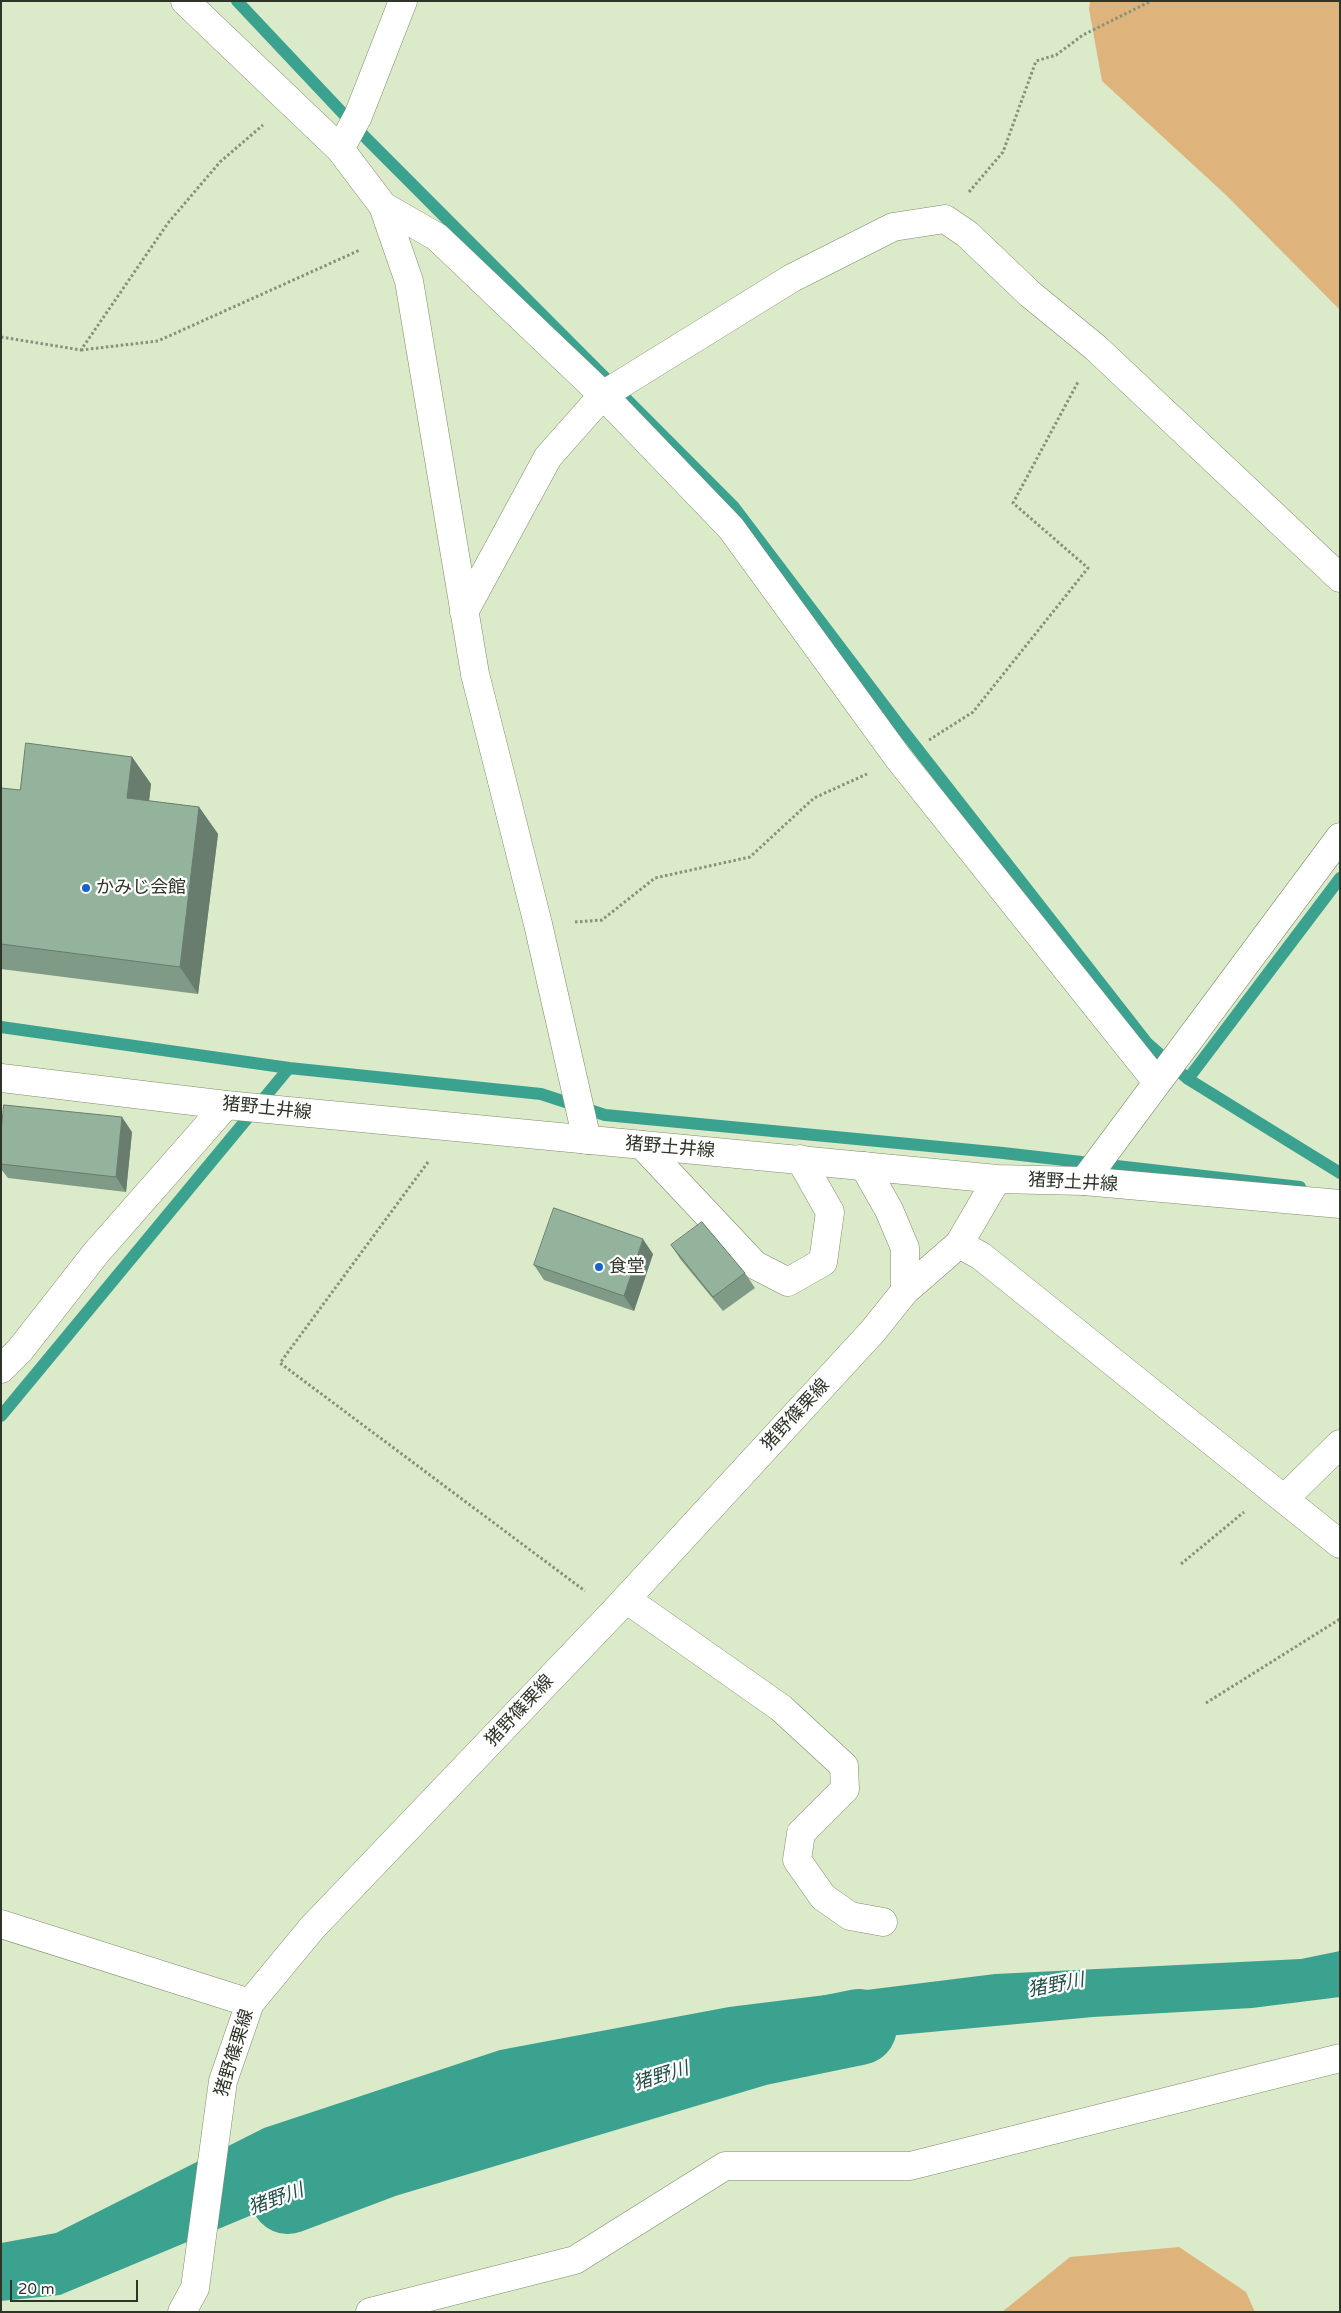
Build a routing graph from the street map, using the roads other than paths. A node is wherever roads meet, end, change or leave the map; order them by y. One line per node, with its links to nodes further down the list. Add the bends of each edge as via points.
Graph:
1 (185, 1): 3 (street)
2 (403, 1): 3 (street, via 358,116)
3 (340, 149): 4 (street)
4 (383, 206): 5 (street, via 438,236); 7 (street, via 409,281)
5 (603, 395): 6 (street, via 792,278 892,227 946,219 1096,348); 7 (street, via 548,457); 10 (street, via 731,528 899,759)
6 (1340, 578)
7 (464, 612): 12 (street, via 475,674 538,924)
8 (1340, 837): 10 (street)
9 (1, 1078): 11 (street, 猪野土井線)
10 (1157, 1082): 17 (street)
11 (226, 1105): 12 (street, 猪野土井線); 21 (street, via 96,1253 20,1350)
12 (587, 1140): 13 (street, 猪野土井線)
13 (642, 1145): 14 (street, 猪野土井線); 14 (street, via 755,1265 788,1282 822,1262 830,1212)
14 (800, 1159): 15 (street, 猪野土井線)
15 (864, 1166): 16 (street, 猪野土井線); 20 (street, via 890,1210 905,1248)
16 (996, 1179): 17 (street, 猪野土井線); 19 (street, 猪野篠栗線)
17 (1084, 1181): 18 (street, 猪野土井線)
18 (1340, 1204)
19 (960, 1244): 20 (street, 猪野篠栗線); 23 (street, via 982,1256)
20 (905, 1291): 25 (street, 猪野篠栗線, via 873,1331)
21 (1, 1369)
22 (1340, 1444): 23 (street)
23 (1278, 1494): 24 (street)
24 (1340, 1544)
25 (620, 1605): 26 (street, via 781,1708 844,1766 846,1790 802,1833 796,1860 822,1897 850,1916); 28 (street, 猪野篠栗線, via 312,1928)
26 (883, 1922)
27 (1, 1924): 28 (street)
28 (250, 2002): 31 (street, 猪野篠栗線, via 223,2080 195,2288)
29 (1340, 2058): 30 (street, via 910,2166 725,2166 575,2260)
30 (399, 2308): 32 (street)
31 (182, 2312)
32 (370, 2312)

